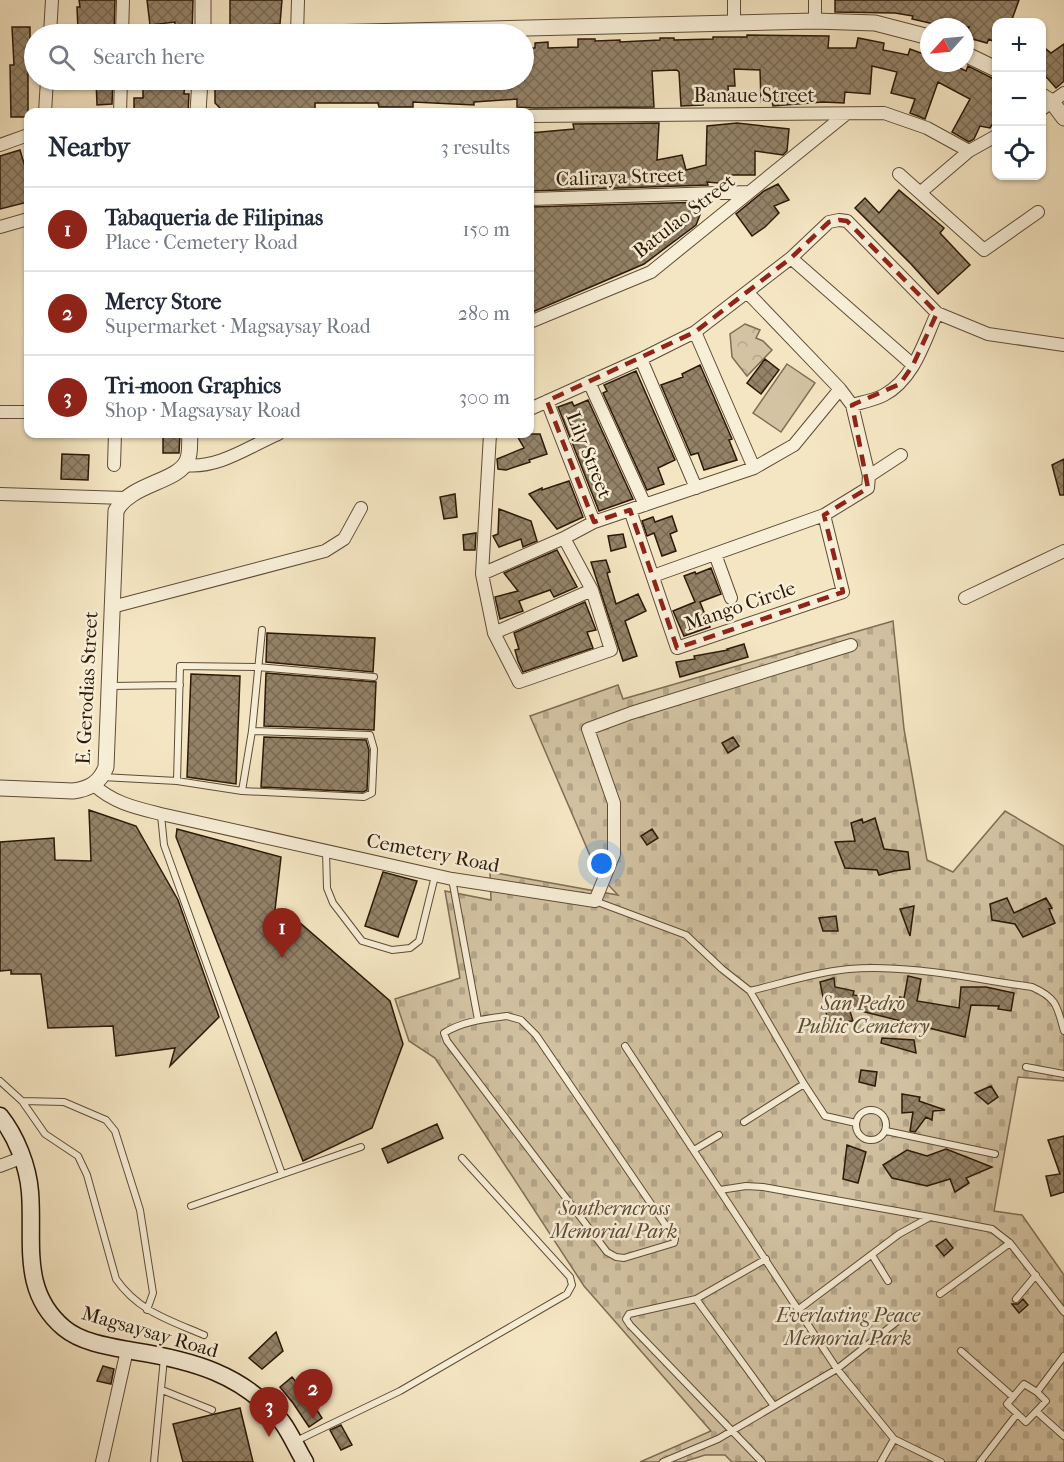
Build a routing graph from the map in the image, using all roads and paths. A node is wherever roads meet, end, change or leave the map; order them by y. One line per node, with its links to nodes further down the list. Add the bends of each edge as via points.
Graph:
1 (52, 0): 8 (street)
2 (123, 0): 9 (street)
3 (203, 0): 10 (street)
4 (298, 0): 11 (street)
5 (734, 0): 12 (street)
6 (815, 0): 7 (street)
7 (815, 21): 12 (street); 14 (street, via 875,22)
8 (51, 24)
9 (122, 24)
10 (202, 24)
11 (297, 24)
12 (734, 24): 13 (street)
13 (534, 29)
14 (920, 35)
15 (974, 58): 16 (street)
16 (992, 67)
17 (46, 90): 21 (street)
18 (121, 90): 22 (street)
19 (199, 90): 23 (street)
20 (1050, 100): 26 (street)
21 (45, 108)
22 (120, 108)
23 (198, 108)
24 (846, 114): 25 (street, Banaue Street); 30 (street, Banaue Street, via 884,113 927,128); 32 (street, Batulao Street)
25 (534, 116)
26 (1064, 118)
27 (24, 136): 29 (street)
28 (992, 138): 30 (street)
29 (0, 145)
30 (969, 152): 33 (street)
31 (899, 174): 33 (street)
32 (749, 192): 34 (street, Caliraya Street); 41 (street, Batulao Street, via 651,272)
33 (921, 192): 35 (street, via 984,250)
34 (534, 199)
35 (1038, 212)
36 (24, 220): 37 (street)
37 (0, 226)
38 (791, 258): 39 (street); 40 (street, via 829,222 847,221); 45 (street)
39 (747, 292): 42 (street); 47 (street)
40 (937, 313): 43 (street, via 988,334); 45 (street)
41 (534, 320)
42 (695, 332): 44 (street); 60 (street)
43 (1064, 345)
44 (641, 359): 46 (street); 62 (street)
45 (913, 365): 49 (street, via 900,384 883,396)
46 (589, 382): 48 (street); 65 (street)
47 (840, 389): 49 (street); 60 (street, via 794,445)
48 (547, 401): 50 (street); 69 (street, Lily Street)
49 (852, 405): 61 (street)
50 (534, 407)
51 (0, 412): 52 (street)
52 (24, 412)
53 (115, 438): 58 (street)
54 (190, 438): 59 (street)
55 (269, 438): 59 (street, via 214,464)
56 (490, 438): 73 (street)
57 (901, 455): 61 (street)
58 (114, 465)
59 (185, 465): 64 (street)
60 (754, 468): 62 (street)
61 (869, 476): 68 (street, via 868,488)
62 (696, 488): 65 (street)
63 (0, 494): 64 (street)
64 (125, 498): 78 (street, E. Gerodias Street, via 114,522)
65 (645, 505): 67 (street)
66 (361, 508): 78 (street, via 344,539 325,551)
67 (630, 510): 69 (street); 74 (street, Mango Circle)
68 (824, 515): 72 (street); 74 (street, Mango Circle, via 843,592 677,648)
69 (594, 522): 70 (street)
70 (564, 538): 73 (street); 75 (street)
71 (1064, 551): 77 (street)
72 (714, 554): 74 (street); 76 (street)
73 (482, 574): 80 (street)
74 (653, 576)
75 (592, 590): 80 (street); 80 (street, via 610,650 519,682)
76 (731, 598)
77 (965, 598)
78 (112, 607): 85 (street, E. Gerodias Street)
79 (262, 630): 82 (lane)
80 (495, 633)
81 (851, 645): 95 (street, via 631,712 588,729 614,803 614,854)
82 (257, 667): 83 (lane); 84 (lane, via 180,666); 86 (lane)
83 (374, 677)
84 (180, 685): 85 (lane); 88 (lane)
85 (109, 686): 87 (street, E. Gerodias Street, via 106,767)
86 (252, 731): 90 (lane); 90 (lane, via 370,735 374,749 372,793 352,798)
87 (98, 781): 88 (lane); 89 (street, E. Gerodias Street, via 84,790 73,791); 91 (street, Cemetery Road, via 112,799)
88 (177, 781): 90 (lane)
89 (0, 788)
90 (242, 791)
91 (161, 814): 92 (street, Cemetery Road); 116 (lane, via 164,845)
92 (326, 851): 93 (street, Cemetery Road); 93 (lane, via 327,888 333,903 362,941 392,950 410,948 419,941)
93 (435, 876): 94 (street, Cemetery Road)
94 (452, 879): 95 (street, Cemetery Road); 97 (lane)
95 (595, 901): 96 (lane, via 686,935)
96 (750, 991): 98 (lane, via 810,975 889,968 1032,987 1054,1001); 103 (lane)
97 (478, 1020): 97 (lane, via 507,1016 521,1020 536,1035 675,1239 674,1243 624,1258 607,1252 447,1041 444,1033)
98 (1064, 1031)
99 (625, 1046): 111 (lane)
100 (1026, 1067): 101 (lane)
101 (1064, 1074)
102 (0, 1081): 104 (lane)
103 (804, 1084): 106 (lane); 107 (lane, via 825,1116)
104 (22, 1101): 128 (lane, via 45,1134 78,1156 116,1279 125,1293); 128 (lane, via 64,1102 106,1120 115,1131 140,1210 153,1293)
105 (0, 1116): 113 (main road, Magsaysay Road)
106 (744, 1122)
107 (856, 1123): 108 (lane, via 858,1133 866,1139 880,1138); 108 (lane, via 865,1111 875,1110 884,1116)
108 (886, 1131): 112 (lane)
109 (719, 1135): 111 (lane)
110 (361, 1147): 116 (lane)
111 (693, 1150): 117 (lane)
112 (995, 1154)
113 (21, 1158): 115 (street); 133 (main road, Magsaysay Road, via 30,1192 31,1263 40,1296 50,1313 75,1336)
114 (462, 1158): 148 (lane, via 570,1276 572,1285 567,1294 400,1391)
115 (0, 1166)
116 (282, 1174): 118 (lane)
117 (720, 1190): 119 (lane, via 763,1187); 122 (lane)
118 (191, 1206)
119 (930, 1217): 120 (lane, via 992,1229); 121 (lane)
120 (1010, 1243): 123 (lane); 125 (lane)
121 (872, 1255): 124 (lane); 129 (lane)
122 (766, 1259): 126 (lane); 129 (lane)
123 (1036, 1275): 127 (lane); 130 (lane)
124 (888, 1281)
125 (940, 1294)
126 (696, 1299): 141 (lane); 145 (lane, via 629,1314 626,1319)
127 (1016, 1299)
128 (147, 1310): 132 (lane)
129 (799, 1310): 137 (lane)
130 (1064, 1312)
131 (904, 1317): 137 (lane)
132 (204, 1335)
133 (127, 1350): 135 (main road, Magsaysay Road); 149 (street)
134 (961, 1351): 140 (lane)
135 (164, 1356): 138 (lane); 148 (main road, Magsaysay Road, via 224,1375 248,1388 283,1424)
136 (1064, 1356): 139 (lane)
137 (837, 1369): 141 (lane); 147 (lane)
138 (162, 1390): 142 (lane); 150 (lane)
139 (1037, 1392): 140 (lane, via 1024,1384); 143 (lane, via 1046,1401)
140 (1012, 1396): 144 (lane, via 1007,1404)
141 (774, 1406): 145 (lane)
142 (212, 1410)
143 (1037, 1412): 144 (lane, via 1026,1422); 146 (lane)
144 (1017, 1414): 156 (lane)
145 (731, 1431): 152 (lane); 153 (lane)
146 (1064, 1436)
147 (894, 1439): 154 (lane); 155 (lane)
148 (293, 1442): 151 (main road, Magsaysay Road)
149 (102, 1462)
150 (154, 1462)
151 (304, 1462)
152 (663, 1462)
153 (762, 1462)
154 (881, 1462)
155 (941, 1462)
156 (980, 1462)

